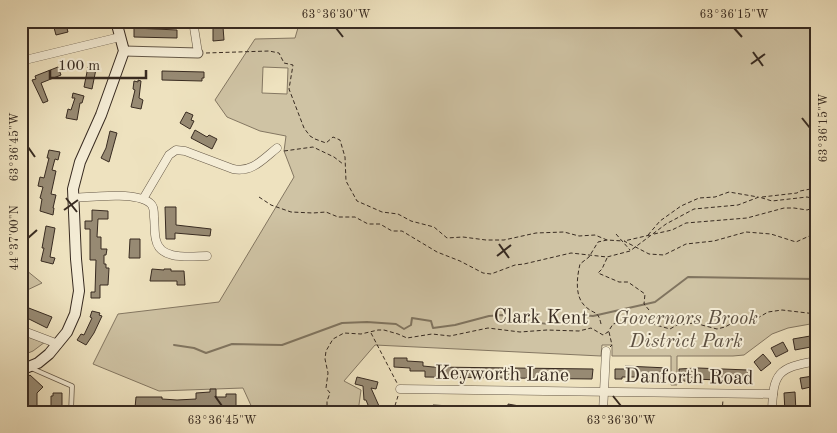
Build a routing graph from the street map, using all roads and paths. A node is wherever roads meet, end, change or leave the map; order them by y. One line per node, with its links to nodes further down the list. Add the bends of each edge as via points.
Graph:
1 (116, 21): 3 (main road)
2 (193, 21): 5 (street)
3 (120, 37): 4 (main road); 6 (street)
4 (124, 51): 5 (street); 10 (main road, via 80,162)
5 (198, 53): 8 (path, via 279,53 284,63 293,65 289,89 304,128 320,142 326,143 333,137 340,140)
6 (21, 61)
7 (276, 148): 8 (path, via 284,151 313,147); 12 (street, via 253,168 241,170 176,150 169,155)
8 (344, 165): 18 (path, via 346,181 357,201 434,227 447,238 495,240 564,232 579,236 595,235)
9 (816, 188): 17 (path, via 764,197 729,192 699,198 660,221)
10 (73, 198): 12 (street, via 116,195); 29 (main road, via 79,300 71,325)
11 (259, 198): 22 (path, via 290,212 326,212 402,231 437,252 483,273 491,274 515,265 571,253)
12 (143, 199): 21 (street, via 153,208 156,239 161,249 171,255)
13 (816, 199): 20 (path, via 772,201 759,197 738,205 694,209 666,224)
14 (816, 207): 17 (path, via 807,210 784,208 747,218 686,223)
15 (816, 233): 19 (path, via 796,242 771,234 746,232 714,241 686,244 664,255 649,254)
16 (616, 234): 20 (path)
17 (648, 235): 19 (path)
18 (607, 240): 19 (path); 25 (path, via 598,242 589,257 580,264 578,281 581,302 599,315)
19 (624, 241)
20 (630, 251): 22 (path)
21 (207, 256)
22 (607, 257): 23 (path, via 598,273 618,282 628,282 645,294 644,304)
23 (649, 310)
24 (816, 314): 27 (path, Clark Kent, via 782,310 768,312 756,319 736,321 717,329 694,323 670,329 631,319 613,324)
25 (601, 324)
26 (21, 330): 29 (street)
27 (609, 330): 28 (path, Clark Kent, via 603,335 591,328 520,332 488,328 450,336 432,334 412,338 378,330); 30 (path, via 612,345)
28 (371, 332): 33 (path); 38 (path, Clark Kent, via 339,334 333,338 325,356 326,388 330,393)
29 (58, 344): 32 (main road, via 43,360)
30 (606, 351): 34 (street)
31 (816, 361): 36 (street, via 783,371 775,382)
32 (25, 368): 37 (lane, via 72,386)
33 (400, 388): 34 (street, Keyworth Lane); 39 (path)
34 (604, 391): 35 (street, Danforth Road); 40 (street)
35 (723, 394): 36 (street, Danforth Road); 41 (path)
36 (773, 394): 42 (street)
37 (71, 412)
38 (327, 412)
39 (393, 412)
40 (603, 412)
41 (722, 412)
42 (772, 412)

